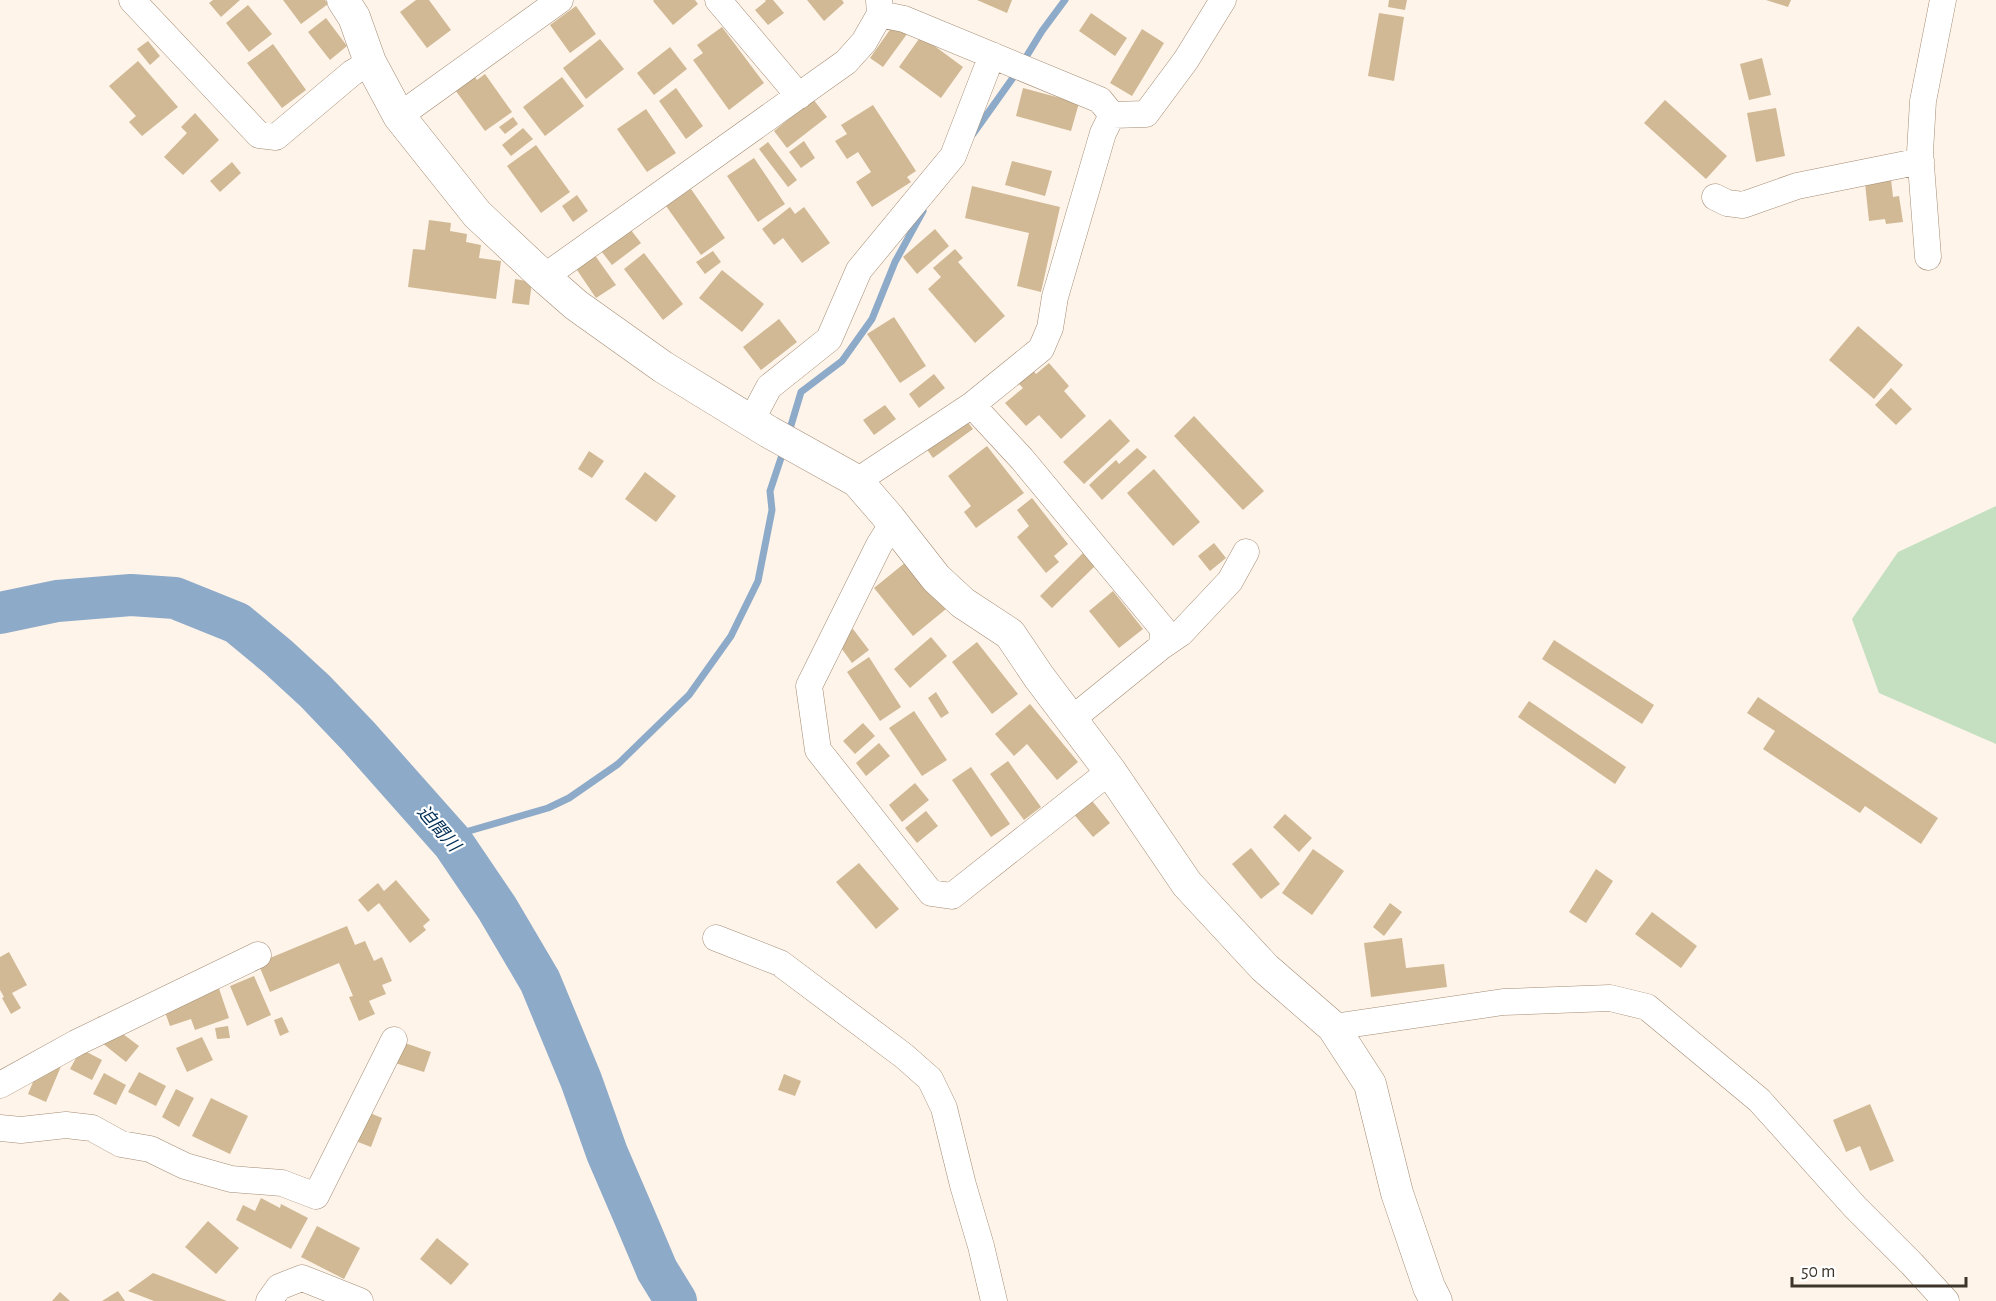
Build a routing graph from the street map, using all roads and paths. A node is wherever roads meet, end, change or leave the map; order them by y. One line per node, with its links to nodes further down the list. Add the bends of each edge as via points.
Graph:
1 (132, 0): 9 (street, via 259,135 276,137)
2 (343, 0): 9 (street, via 354,17)
3 (560, 0): 12 (street)
4 (718, 0): 10 (street)
5 (1223, 0): 11 (street, via 1146,114)
6 (1944, 0): 13 (street, via 1923,101)
7 (879, 7): 8 (street); 10 (street, via 864,42 846,62)
8 (992, 56): 11 (street, via 1100,100); 18 (street, via 953,156 859,270 829,339 769,387)
9 (370, 62): 12 (street)
10 (798, 96): 16 (street)
11 (1112, 115): 17 (street, via 1103,134 1041,349)
12 (399, 116): 16 (street, via 477,214)
13 (1921, 161): 14 (street, via 1797,186 1743,206); 15 (street)
14 (1715, 197)
15 (1929, 257)
16 (544, 277): 18 (street, via 576,305 663,367)
17 (972, 405): 19 (street); 22 (street, via 1022,459 1162,629)
18 (751, 421): 19 (street)
19 (857, 481): 20 (street)
20 (893, 524): 23 (street, via 936,578 963,603 1010,634); 24 (street, via 879,544 809,686 818,750 931,892 952,896)
21 (1246, 552): 22 (street, via 1230,581 1181,633)
22 (1162, 646): 23 (street)
23 (1072, 719): 24 (street)
24 (1110, 771): 27 (street, via 1187,884 1265,968)
25 (716, 938): 33 (street, via 780,963 930,1079 944,1108)
26 (258, 955): 29 (street, via 76,1043)
27 (1333, 1027): 34 (street, via 1370,1084 1397,1192); 35 (street, via 1503,1002 1610,998 1647,1007 1758,1100)
28 (394, 1040): 30 (street, via 316,1196 282,1183 231,1179 185,1166 150,1149 122,1144 92,1128)
29 (0, 1085)
30 (0, 1128)
31 (269, 1301): 32 (street, via 279,1287 302,1278)
32 (360, 1301)
33 (994, 1301)
34 (1436, 1301)
35 (1946, 1301)

